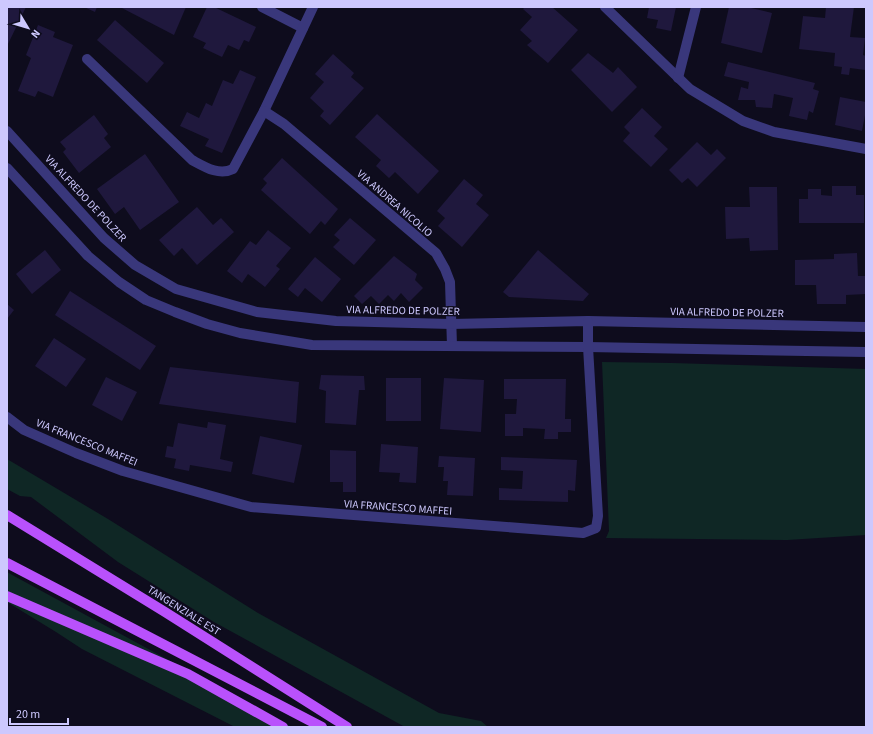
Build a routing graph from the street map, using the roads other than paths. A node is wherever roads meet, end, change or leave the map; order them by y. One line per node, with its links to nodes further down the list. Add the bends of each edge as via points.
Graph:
1 (262, 7): 5 (street)
2 (313, 7): 5 (street)
3 (605, 7): 7 (street)
4 (696, 7): 7 (street)
5 (303, 28): 8 (street)
6 (87, 59): 8 (street, via 192,160 212,170 226,172 233,169)
7 (678, 78): 10 (street, via 690,89 743,121 774,132)
8 (264, 111): 13 (street, VIA ANDREA NICOLIO, via 284,124 436,253 450,282)
9 (7, 131): 13 (street, VIA ALFREDO DE POLZER, via 104,238 135,265 176,289 257,312 336,321)
10 (866, 149)
11 (7, 168): 15 (street, via 88,256 146,300 174,312 240,333 312,345)
12 (588, 321): 13 (street, VIA ALFREDO DE POLZER); 14 (street, VIA ALFREDO DE POLZER); 16 (street, VIA FRANCESCO MAFFEI)
13 (451, 324): 15 (street, VIA ANDREA NICOLIO)
14 (866, 328)
15 (452, 346): 16 (street)
16 (588, 347): 17 (street); 18 (street, VIA FRANCESCO MAFFEI, via 598,516 596,528 583,533 252,507 123,471 24,430)
17 (866, 352)
18 (7, 418)
19 (7, 515): 24 (main road, TANGENZIALE EST)
20 (7, 563): 23 (main road)
21 (7, 596): 22 (main road, via 188,674)
22 (283, 727)
23 (322, 727)
24 (347, 727)

